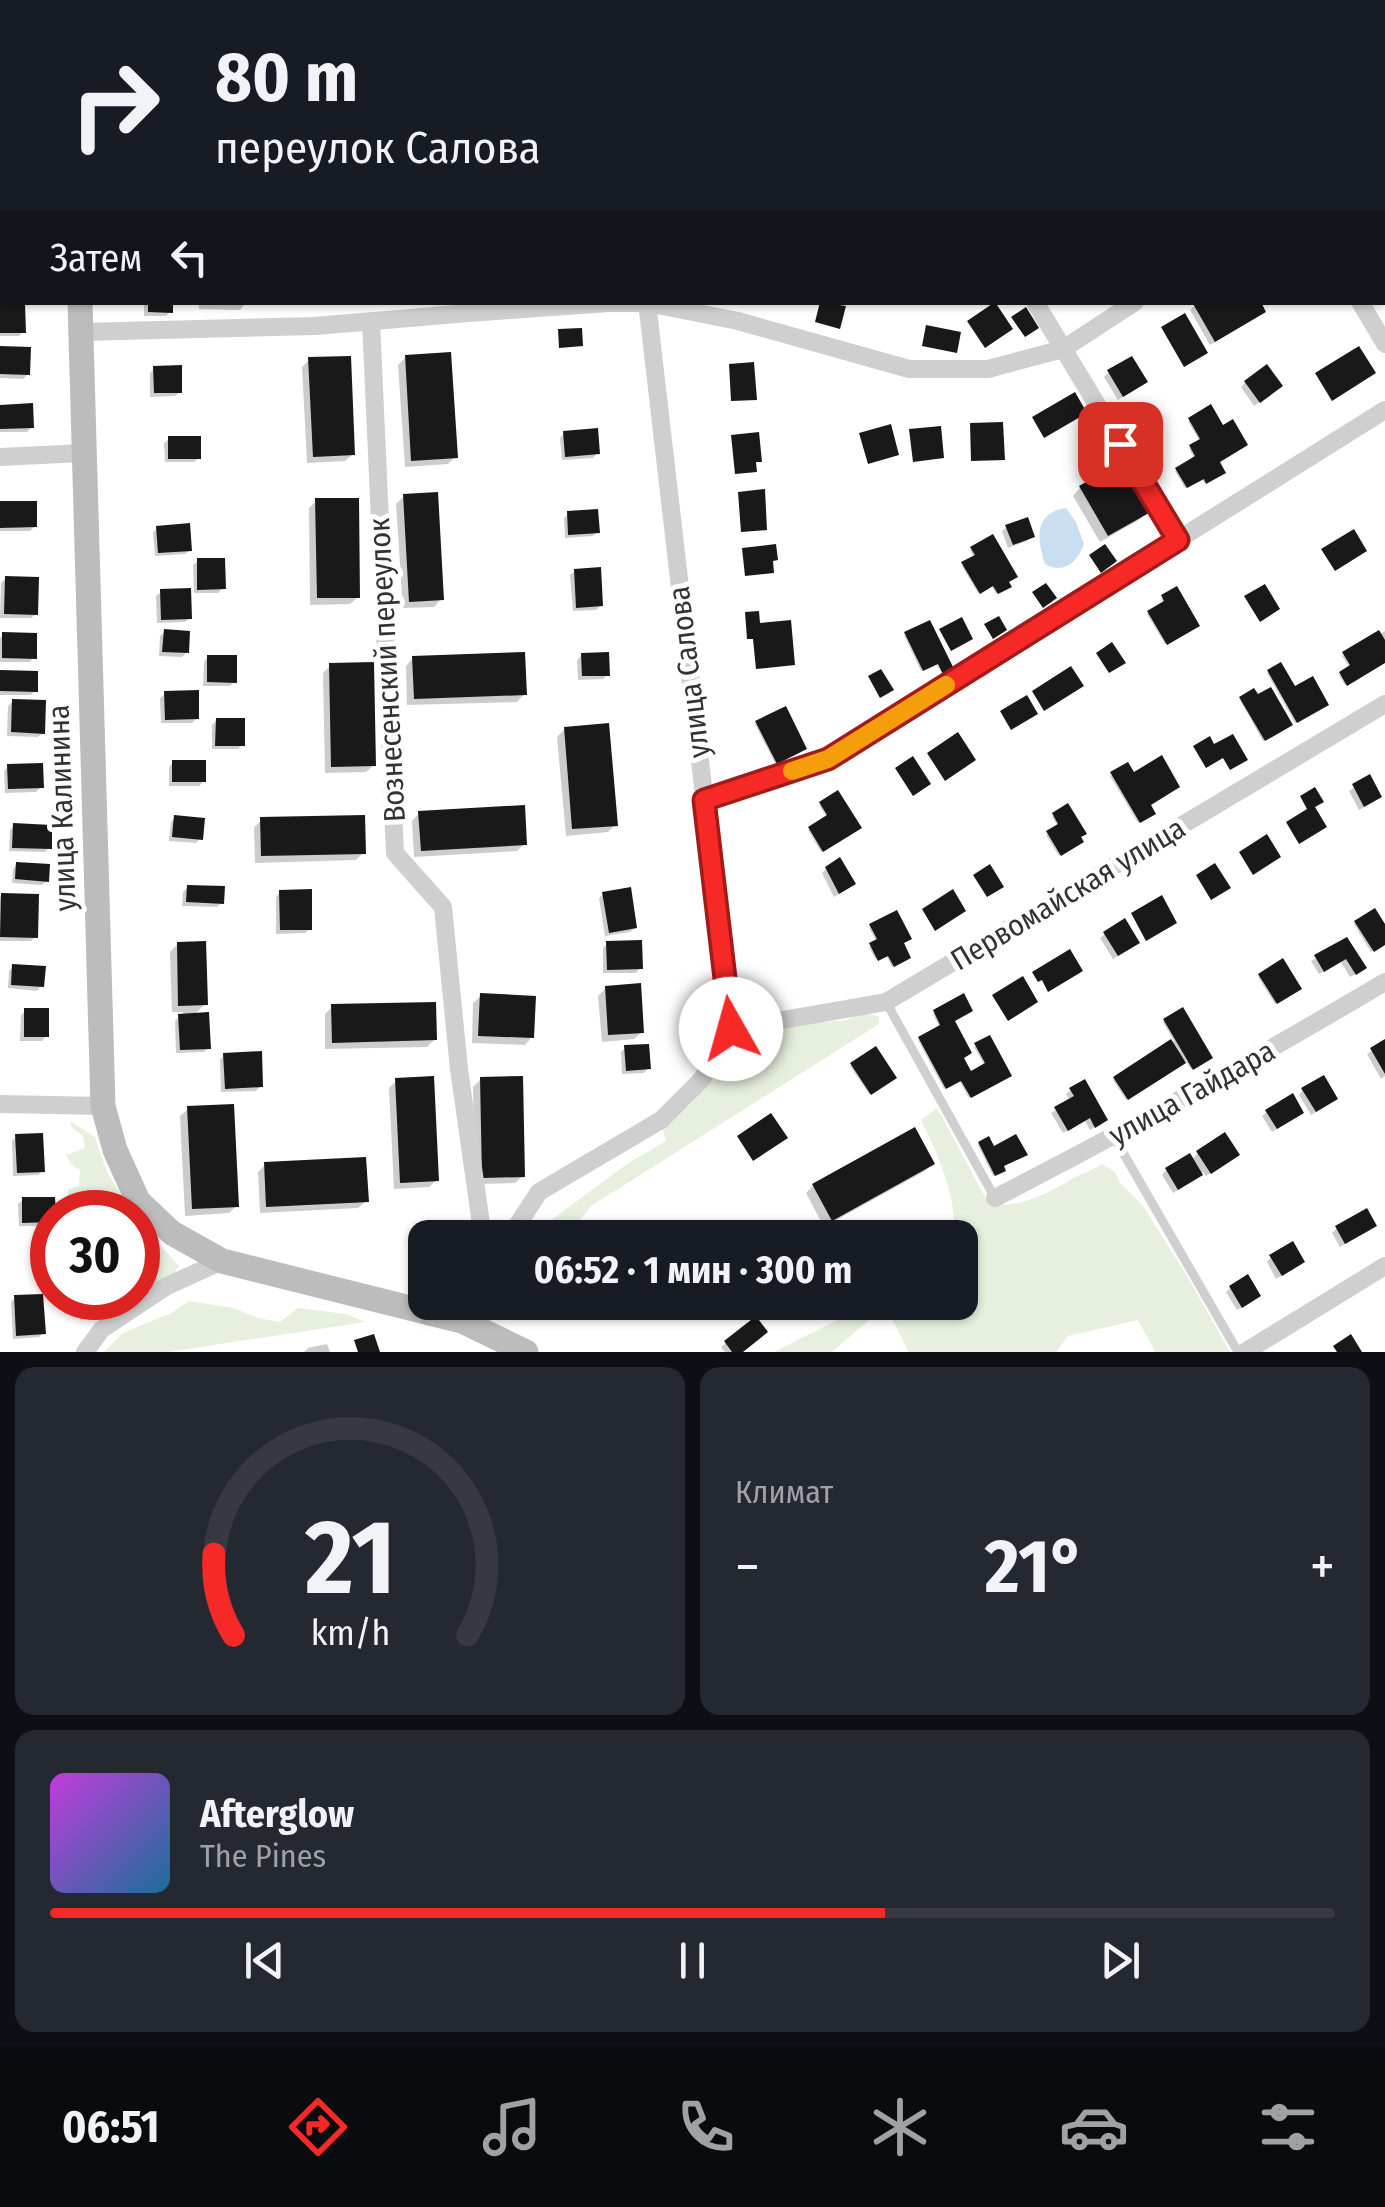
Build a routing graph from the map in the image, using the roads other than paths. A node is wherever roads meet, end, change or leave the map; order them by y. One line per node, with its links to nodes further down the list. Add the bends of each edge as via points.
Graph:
1 (80, 305): 9 (main road, улица Калинина)
2 (575, 305): 8 (street)
3 (646, 305): 17 (street, улица Салова)
4 (656, 305): 11 (street, via 909,368 988,370)
5 (1037, 305): 11 (street)
6 (1130, 305): 11 (street)
7 (1362, 305): 10 (street)
8 (371, 321): 9 (street); 25 (street, Вознесенский переулок, via 396,854 443,906)
9 (82, 332): 13 (main road, улица Калинина)
10 (1385, 344)
11 (1063, 349): 15 (street)
12 (1385, 410): 15 (street)
13 (84, 453): 14 (street); 22 (main road, улица Калинина)
14 (0, 457)
15 (1178, 540): 17 (street, via 828,759)
16 (1385, 704): 19 (street, Первомайская улица)
17 (704, 800): 20 (street, улица Салова)
18 (1385, 982): 23 (street, улица Гайдара)
19 (886, 1002): 20 (street, Первомайская улица); 24 (lane)
20 (731, 1029): 26 (street, via 702,1079 661,1120 539,1192)
21 (0, 1104): 22 (street)
22 (103, 1106): 27 (main road, улица Калинина, via 138,1202 172,1233)
23 (1114, 1137): 24 (street, улица Гайдара); 33 (lane)
24 (995, 1198)
25 (480, 1220)
26 (521, 1220)
27 (222, 1261): 29 (main road, улица Калинина); 31 (street, via 102,1328)
28 (1385, 1266): 33 (street)
29 (408, 1300)
30 (479, 1320): 32 (main road, улица Калинина)
31 (85, 1352)
32 (526, 1352)
33 (1241, 1352)

